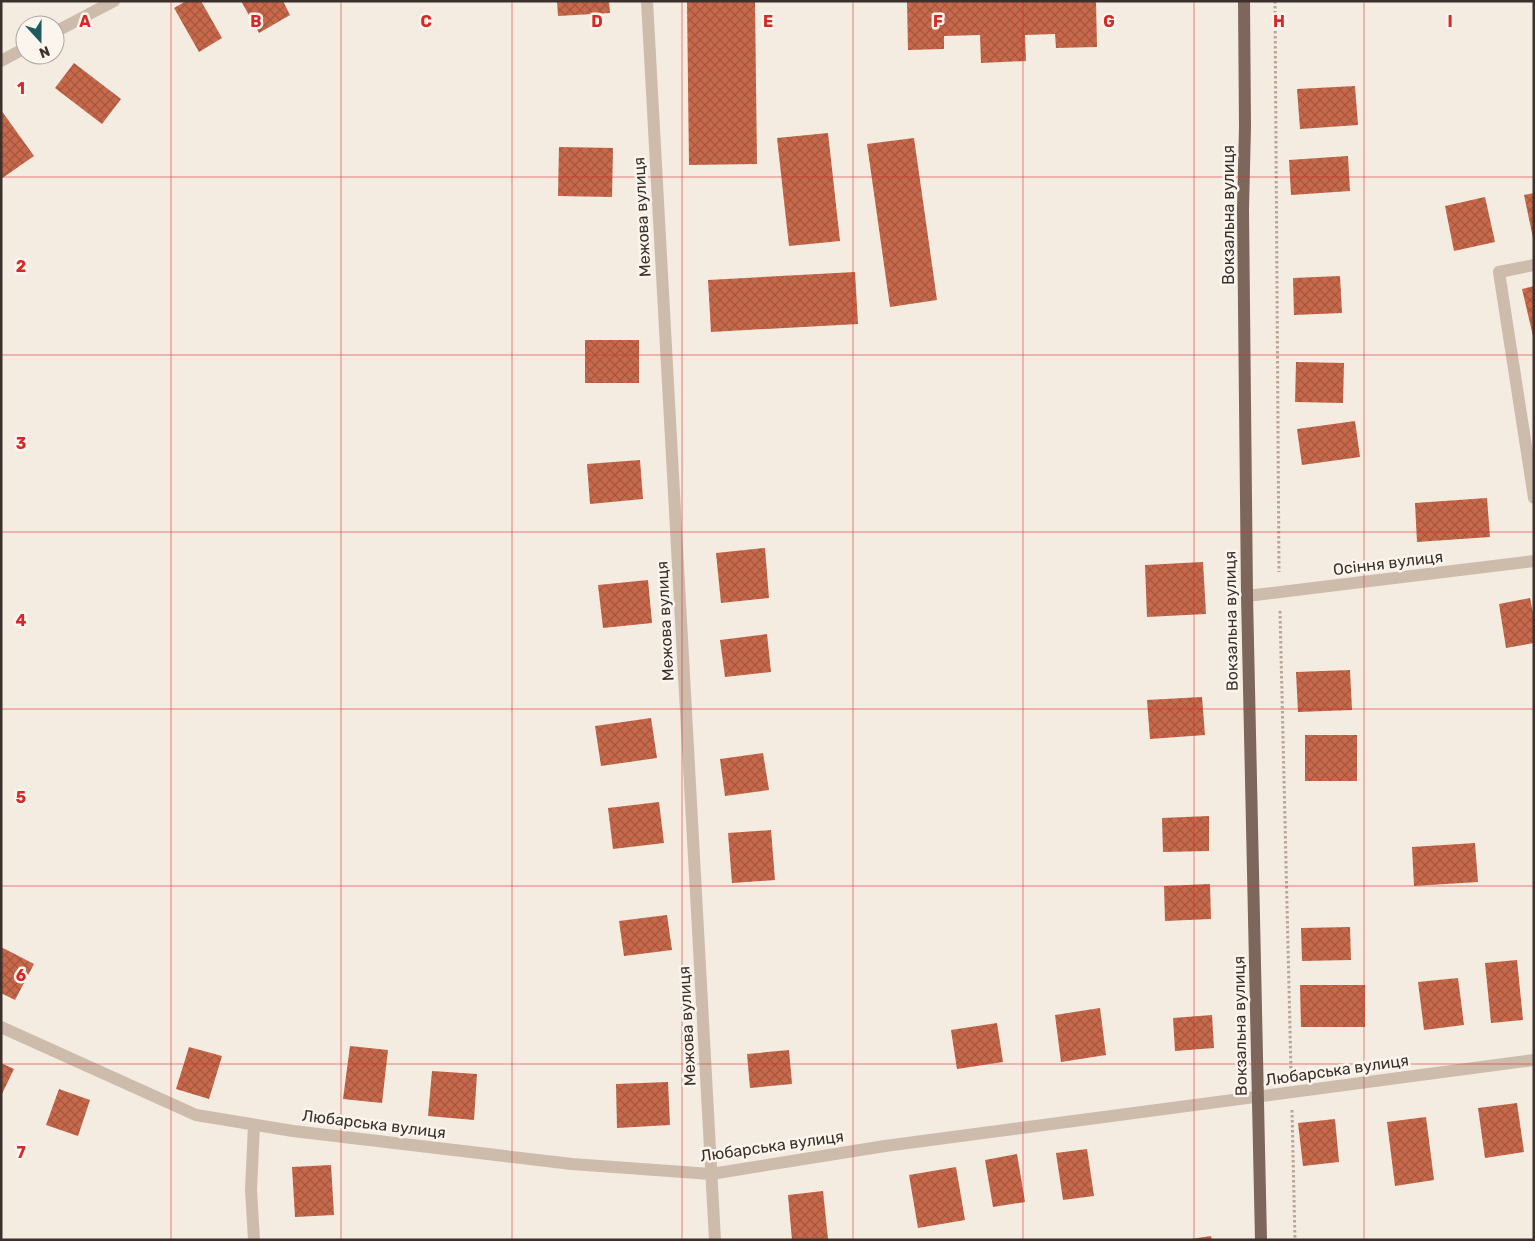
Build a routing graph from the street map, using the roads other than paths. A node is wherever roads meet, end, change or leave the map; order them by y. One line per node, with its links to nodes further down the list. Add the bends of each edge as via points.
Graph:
1 (114, 1): 4 (street)
2 (647, 1): 15 (street, Межова вулиця)
3 (1244, 1): 10 (main road, Вокзальна вулиця)
4 (65, 27)
5 (15, 53): 6 (street)
6 (1, 61)
7 (1534, 265): 8 (street, via 1499,272)
8 (1534, 498)
9 (1534, 562): 10 (street, Осіння вулиця)
10 (1247, 596): 13 (main road, Вокзальна вулиця)
11 (1, 1027): 14 (street, Любарська вулиця, via 196,1116)
12 (1534, 1060): 13 (street, Любарська вулиця)
13 (1257, 1097): 15 (street, Любарська вулиця, via 886,1146); 18 (main road, Вокзальна вулиця)
14 (254, 1125): 15 (street, Любарська вулиця, via 572,1164); 16 (street, via 250,1190)
15 (711, 1174): 17 (street, Межова вулиця)
16 (254, 1240)
17 (715, 1240)
18 (1261, 1240)

